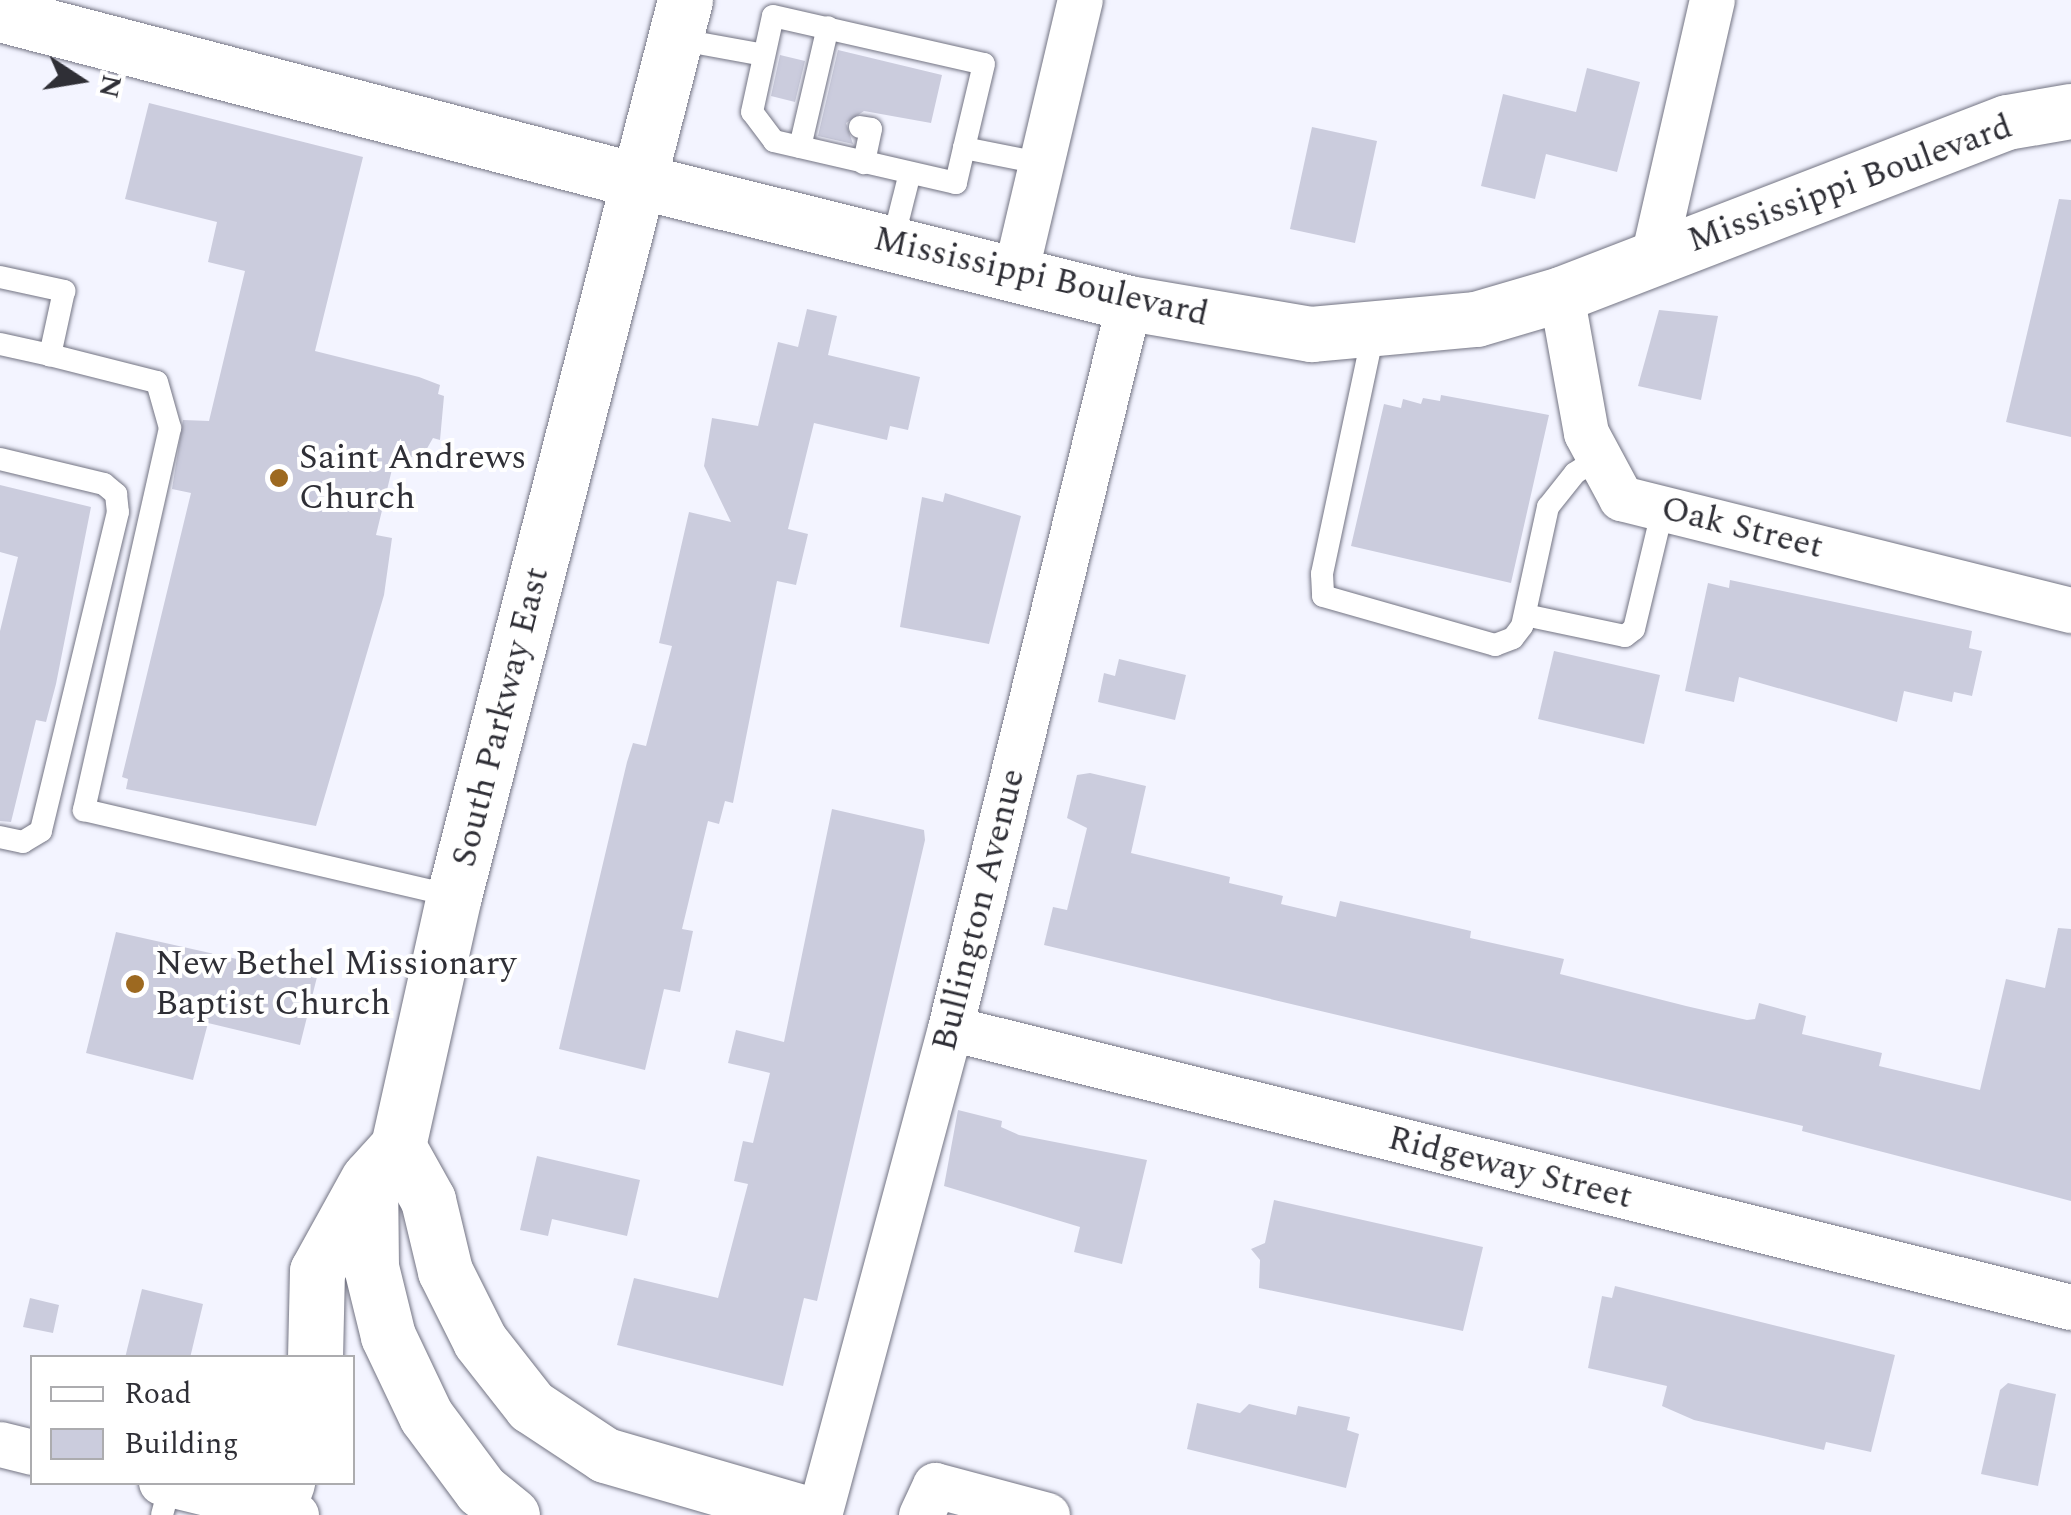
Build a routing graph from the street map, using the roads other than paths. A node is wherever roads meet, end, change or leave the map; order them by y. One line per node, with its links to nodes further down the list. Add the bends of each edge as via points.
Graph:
1 (1080, 0): 12 (street)
2 (1712, 0): 16 (street)
3 (0, 14): 14 (main road, Mississippi Boulevard)
4 (680, 19): 6 (lane); 14 (main road, South Parkway East)
5 (828, 27): 6 (lane, via 773,16); 9 (lane, via 814,116); 10 (lane, via 984,64)
6 (764, 55): 9 (lane, via 752,112 774,141)
7 (2071, 111): 16 (main road, Mississippi Boulevard, via 2007,122)
8 (860, 126): 11 (lane, via 871,129)
9 (800, 148): 11 (lane)
10 (964, 148): 12 (lane); 13 (lane, via 956,183)
11 (864, 162): 13 (lane)
12 (1040, 164): 17 (street)
13 (910, 173): 15 (lane)
14 (639, 181): 15 (main road, Mississippi Boulevard); 30 (main road, South Parkway East)
15 (892, 244): 17 (main road, Mississippi Boulevard)
16 (1653, 257): 19 (main road, Mississippi Boulevard)
17 (1015, 274): 20 (main road, Mississippi Boulevard)
18 (0, 276): 23 (lane, via 64,291)
19 (1561, 294): 21 (main road, Mississippi Boulevard, via 1476,318); 24 (street, Oak Street, via 1586,433)
20 (1129, 303): 21 (main road, Mississippi Boulevard, via 1312,334); 31 (street, Bullington Avenue)
21 (1374, 329): 28 (lane, via 1322,596 1495,645 1514,638)
22 (0, 344): 23 (lane)
23 (50, 356): 30 (lane, via 158,382 170,428 84,810)
24 (1599, 458): 26 (street, Oak Street, via 1621,498); 28 (lane, via 1575,473 1548,507)
25 (0, 459): 29 (lane, via 104,484 116,494 118,512 41,831 22,842)
26 (1663, 508): 27 (street, Oak Street); 28 (lane, via 1634,628 1624,636)
27 (2071, 610)
28 (1524, 615)
29 (0, 836)
30 (454, 896): 32 (main road, South Parkway East)
31 (950, 1028): 33 (street, Ridgeway Street); 40 (street, Bullington Avenue)
32 (384, 1161): 34 (main road, South Parkway East, via 318,1271); 39 (main road, South Parkway East, via 371,1266 388,1336 426,1416 481,1490); 40 (main road, via 428,1200 445,1271 471,1324 531,1406 604,1455)
33 (2071, 1307)
34 (315, 1355)
35 (0, 1444): 36 (street)
36 (30, 1452)
37 (179, 1491): 38 (street)
38 (287, 1502)
39 (512, 1515)
40 (816, 1515)
41 (921, 1515): 42 (street, via 934,1485)
42 (1047, 1515)

